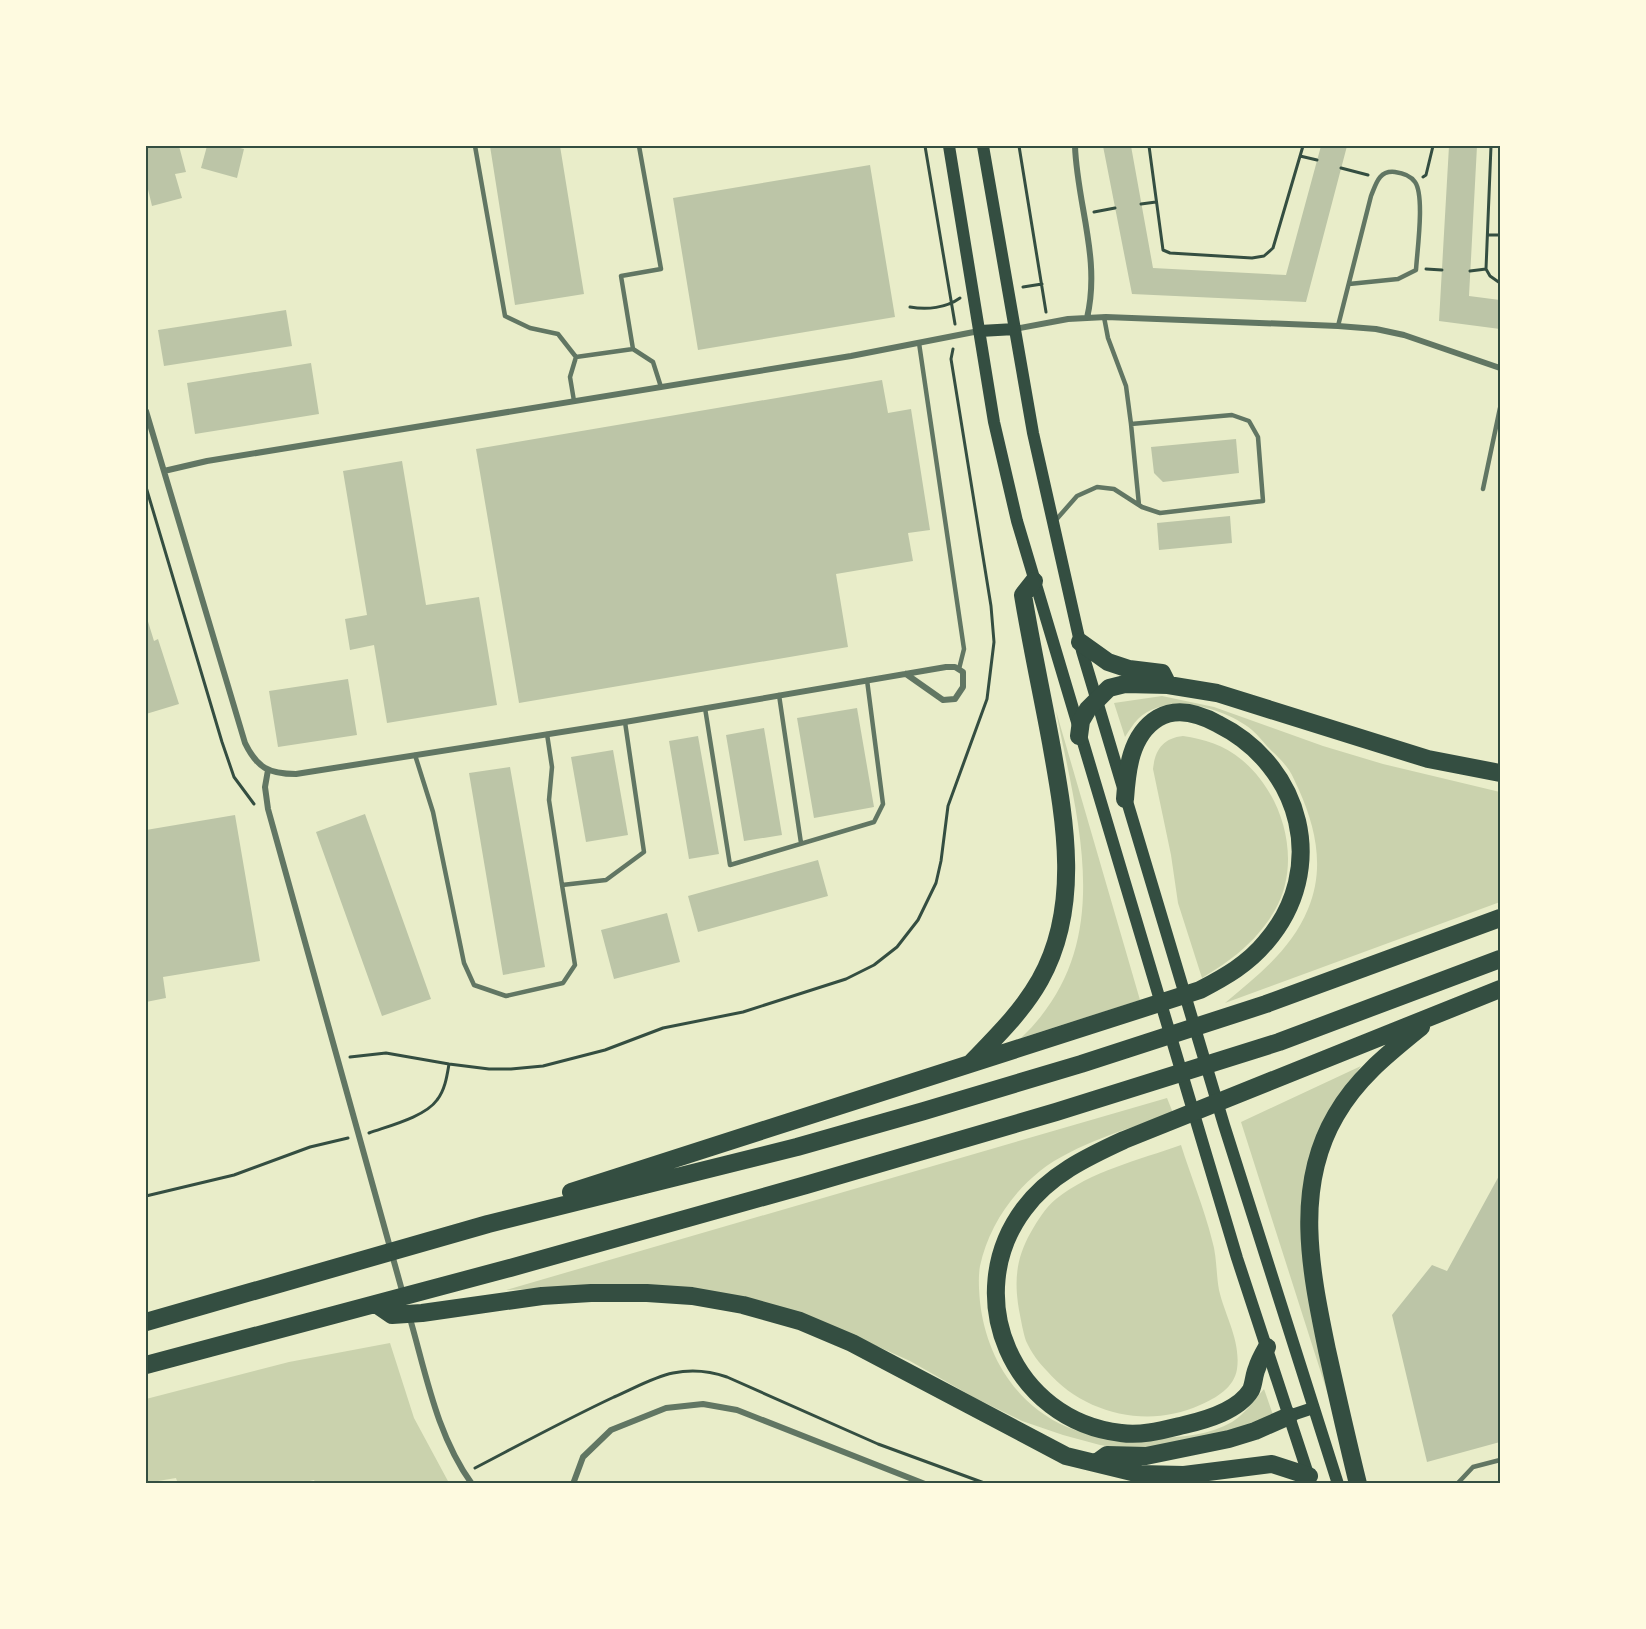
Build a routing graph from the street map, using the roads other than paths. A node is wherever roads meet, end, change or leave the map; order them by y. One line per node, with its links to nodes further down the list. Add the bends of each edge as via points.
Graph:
1 (475, 146): 14 (lane, via 505,316 530,328 558,334)
2 (639, 146): 13 (lane, via 661,269 621,276)
3 (949, 146): 11 (main road)
4 (983, 146): 10 (main road)
5 (1075, 146): 8 (street, via 1090,248 1091,302)
6 (1349, 284): 6 (lane, via 1378,178 1389,171 1404,173 1416,183 1420,196 1416,270 1398,279); 9 (lane)
7 (1104, 317): 8 (street); 9 (street); 20 (lane, via 1126,386)
8 (1087, 318): 10 (street)
9 (1338, 326): 15 (street, via 1404,335)
10 (1015, 329): 11 (main road); 24 (main road)
11 (980, 331): 12 (street); 25 (main road, via 994,423)
12 (919, 343): 16 (street); 27 (lane, via 964,649)
13 (633, 349): 14 (lane); 16 (lane, via 652,362)
14 (576, 357): 17 (lane, via 570,377)
15 (1500, 368)
16 (661, 387): 17 (street)
17 (574, 402): 21 (street)
18 (1500, 408): 22 (lane)
19 (146, 411): 21 (street)
20 (1131, 424): 23 (lane); 23 (lane, via 1232,415 1249,421 1258,437 1263,501 1160,513)
21 (164, 471): 38 (street, via 245,743 253,759)
22 (1483, 489)
23 (1139, 505): 24 (lane, via 1114,489 1097,487 1077,496)
24 (1053, 524): 26 (main road)
25 (1034, 581): 36 (main road); 47 (highway, via 1023,595 1065,831 1062,916 1050,959 1035,989)
26 (1081, 646): 30 (highway, via 1108,662 1162,674); 32 (main road)
27 (959, 669): 28 (street, via 946,667); 28 (street, via 963,672 963,687 955,699 943,700)
28 (906, 674): 29 (street)
29 (867, 680): 31 (street); 41 (lane, via 883,804 874,822)
30 (1168, 685): 32 (highway, via 1116,686); 39 (highway, via 1217,693 1428,759)
31 (779, 695): 33 (street); 41 (lane)
32 (1096, 699): 36 (highway, via 1082,721); 40 (main road)
33 (705, 707): 34 (street); 41 (lane, via 730,865)
34 (625, 722): 35 (street); 42 (lane, via 644,852 606,880)
35 (548, 734): 37 (street); 42 (lane, via 552,767 549,800)
36 (1079, 736): 51 (main road)
37 (416, 755): 38 (street, via 296,774); 42 (lane, via 433,812 464,963 474,985 506,996 563,983 575,965)
38 (268, 770): 58 (street, via 268,809 439,1421 449,1447)
39 (1500, 773)
40 (1125, 799): 47 (highway, via 1127,765 1145,728 1159,717 1178,712 1202,715 1232,730 1274,769 1298,819 1298,884 1286,912 1267,942 1246,963 1200,990); 53 (main road)
41 (801, 843)
42 (562, 885)
43 (1500, 918): 48 (highway, via 1278,1000 1081,1064 797,1146)
44 (1500, 959): 49 (highway, via 1279,1042 1056,1112)
45 (1500, 989): 46 (highway)
46 (1434, 1016): 51 (highway, via 1095,1154 1040,1191 1007,1238 996,1293 1006,1347 1024,1379 1038,1394 1071,1418 1090,1426 1138,1434 1194,1423 1222,1412 1251,1389); 62 (highway, via 1377,1064 1348,1096 1326,1135 1313,1179 1309,1204 1310,1255 1323,1332)
47 (968, 1066): 48 (highway, via 626,1174)
48 (488, 1224): 50 (highway)
49 (376, 1304): 52 (highway); 56 (highway, via 392,1315 542,1296 647,1293 743,1305 800,1321 852,1343 1066,1456)
50 (146, 1322)
51 (1267, 1347): 54 (main road)
52 (146, 1365)
53 (1313, 1408): 54 (main road); 61 (main road)
54 (1289, 1416): 56 (highway, via 1229,1439 1146,1456 1107,1455); 57 (main road)
55 (1500, 1460): 63 (lane, via 1473,1467)
56 (1095, 1463): 57 (highway, via 1140,1474 1169,1475 1272,1464)
57 (1310, 1480)
58 (472, 1484)
59 (573, 1484): 60 (street, via 583,1457 611,1430 666,1408 703,1404 737,1410)
60 (925, 1484)
61 (1338, 1484)
62 (1358, 1484)
63 (1457, 1484)

